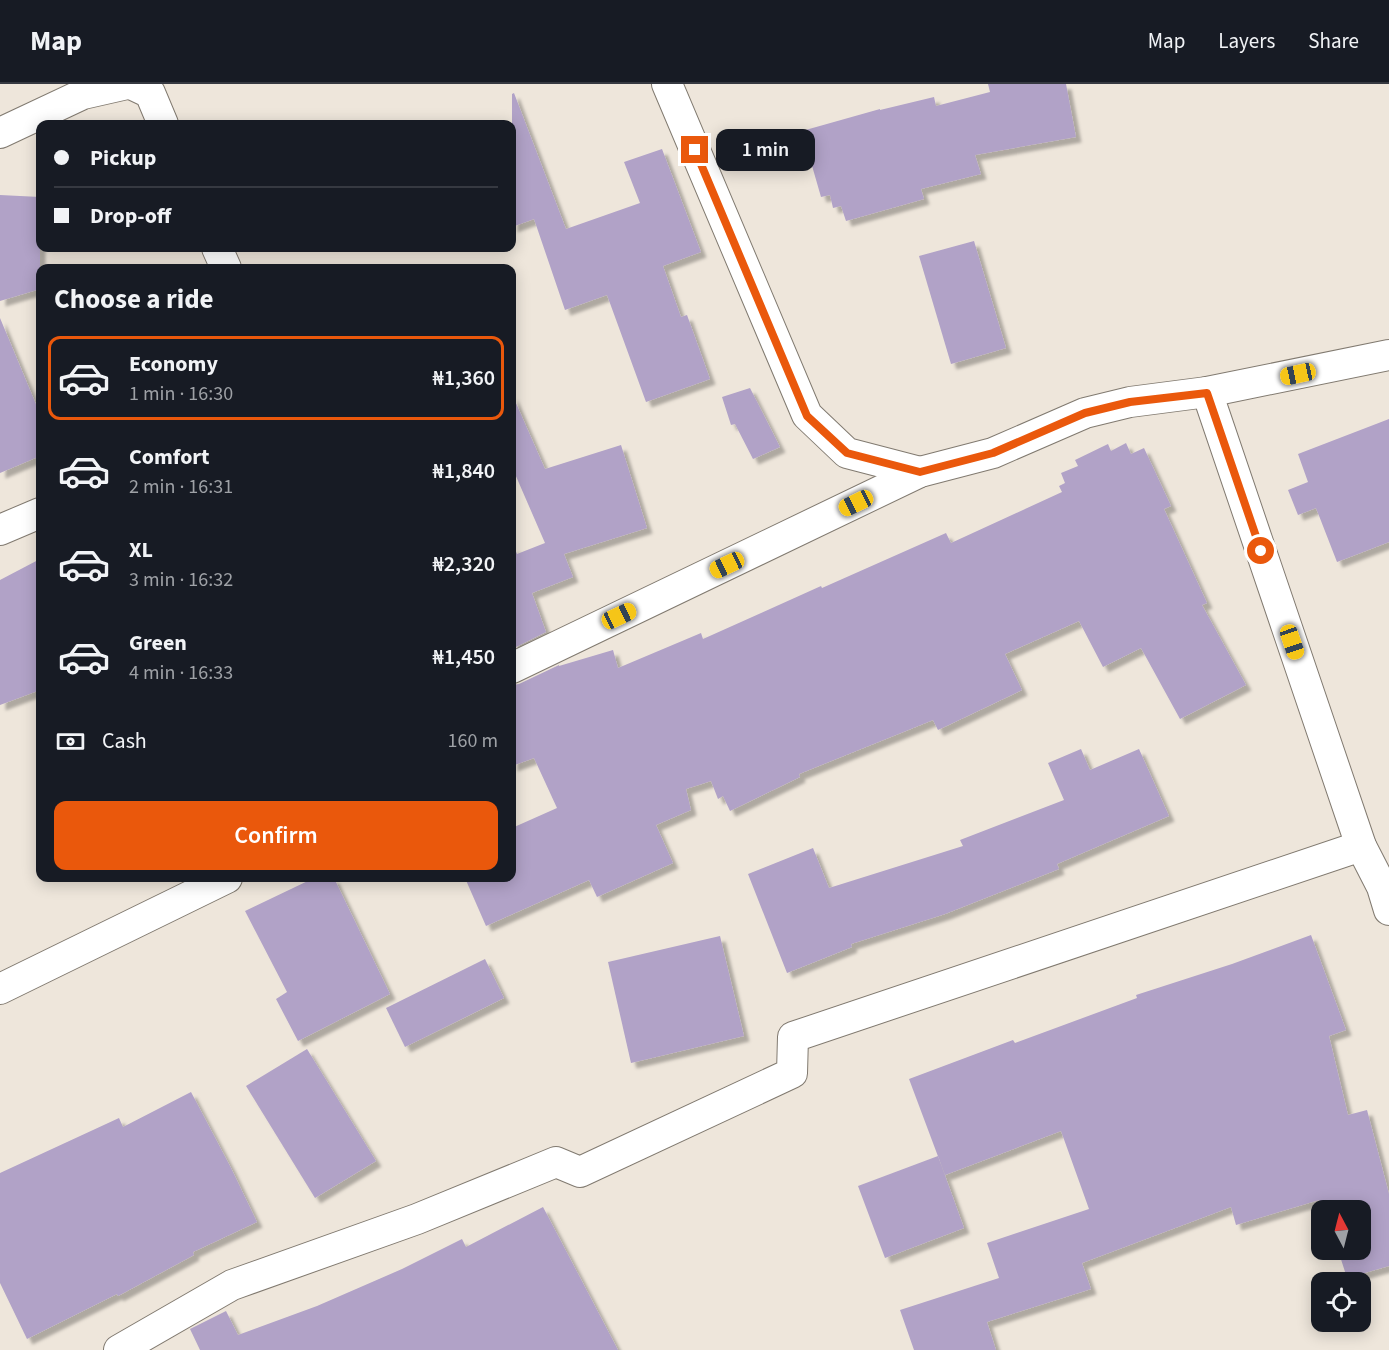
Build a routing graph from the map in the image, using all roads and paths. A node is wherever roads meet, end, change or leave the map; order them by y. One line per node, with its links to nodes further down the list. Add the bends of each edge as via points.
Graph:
1 (129, 84): 3 (street, via 150,93); 4 (street, via 83,94)
2 (667, 84): 7 (street, via 807,416 847,453)
3 (161, 120)
4 (0, 132)
5 (1389, 355): 6 (street)
6 (1207, 393): 7 (street, via 1130,402 1085,413 993,453); 11 (street)
7 (920, 472): 10 (street)
8 (36, 515): 9 (street)
9 (0, 530)
10 (516, 666)
11 (1361, 846): 13 (street); 15 (street, via 793,1037 792,1073 580,1172 556,1162 417,1219 232,1285)
12 (218, 882): 14 (street)
13 (1389, 910)
14 (0, 989)
15 (119, 1350)

